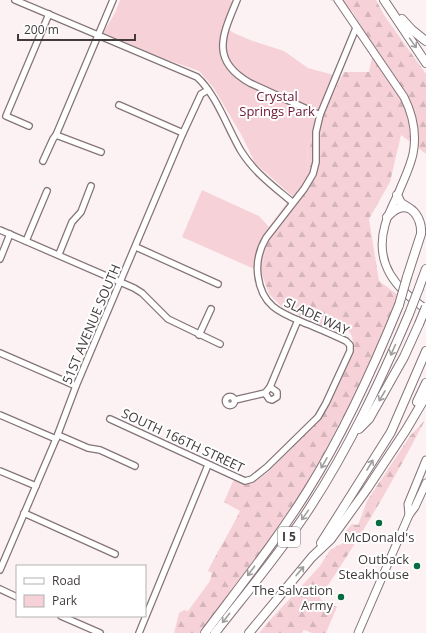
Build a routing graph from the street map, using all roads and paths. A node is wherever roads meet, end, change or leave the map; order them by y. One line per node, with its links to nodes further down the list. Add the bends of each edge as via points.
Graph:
1 (16, 0): 6 (street)
2 (113, 0): 8 (street)
3 (237, 0): 13 (street, via 223,35 228,63 236,73 250,83)
4 (338, 0): 7 (main road)
5 (385, 0): 9 (highway); 10 (highway, one-way to 10)
6 (49, 14): 8 (street); 14 (street, via 6,116)
7 (356, 28): 13 (street, SLADE WAY); 21 (main road, via 404,97 413,120 413,155)
8 (99, 35): 11 (street, via 192,74 203,82); 16 (street)
9 (426, 42)
10 (426, 63)
11 (208, 90): 15 (street, 51ST AVENUE SOUTH, via 201,94); 22 (street, via 254,170)
12 (120, 105): 15 (street)
13 (320, 115): 22 (street, SLADE WAY, via 316,132 314,174)
14 (29, 126)
15 (183, 133): 29 (street, 51ST AVENUE SOUTH)
16 (56, 135): 17 (street); 18 (street)
17 (101, 152)
18 (43, 160)
19 (91, 186): 30 (street, via 81,212 72,222)
20 (47, 191): 28 (street)
21 (397, 195): 23 (highway, via 401,203); 24 (main road)
22 (292, 202): 40 (street, SLADE WAY, via 261,246 257,270 261,290 271,305)
23 (410, 209): 24 (highway, via 400,208); 33 (highway, via 419,220 421,232)
24 (387, 217): 36 (main road, via 382,240 384,259 393,280)
25 (0, 230): 26 (street)
26 (10, 234): 28 (street); 31 (street)
27 (426, 234): 33 (highway)
28 (26, 241): 30 (street)
29 (136, 247): 34 (street, 51ST AVENUE SOUTH); 35 (street)
30 (59, 254): 34 (street)
31 (0, 259)
32 (426, 269): 55 (highway, I 5, one-way to 55, bridge, via 394,348)
33 (409, 278): 36 (highway, bridge); 37 (highway, bridge, via 407,291)
34 (121, 281): 41 (street, via 139,290 168,319); 47 (street, 51ST AVENUE SOUTH)
35 (218, 284)
36 (403, 291): 37 (highway, bridge); 38 (main road)
37 (399, 305): 79 (highway, one-way to 79, via 345,423 311,484)
38 (426, 308): 55 (highway, I 5, one-way to 55, bridge, via 404,357 369,419)
39 (211, 310): 41 (street)
40 (298, 320): 48 (street); 63 (street, SLADE WAY, via 346,341 350,345 350,351 318,417 267,468)
41 (200, 335): 42 (street)
42 (220, 344)
43 (426, 351): 52 (highway, I 5)
44 (0, 353): 47 (street)
45 (426, 358): 52 (highway, I 5)
46 (426, 383): 57 (highway)
47 (76, 386): 56 (street, 51ST AVENUE SOUTH)
48 (270, 387): 49 (street); 49 (street, via 277,392 277,397 269,399)
49 (265, 393): 51 (street)
50 (426, 396): 57 (highway)
51 (234, 400)
52 (403, 404): 70 (highway, I 5, one-way to 52, via 391,432)
53 (0, 415): 56 (street)
54 (110, 419): 59 (street, SOUTH 166TH STREET)
55 (354, 433): 80 (highway, I 5, one-way to 80, via 308,510)
56 (57, 437): 60 (street, via 100,450); 65 (street, 51ST AVENUE SOUTH)
57 (394, 450): 70 (highway, via 331,538)
58 (426, 460): 62 (main road)
59 (208, 464): 63 (street, SOUTH 166TH STREET); 74 (street)
60 (135, 466)
61 (0, 471): 65 (street)
62 (421, 472): 66 (main road, via 423,476); 68 (main road, via 408,504)
63 (248, 481)
64 (426, 483): 66 (main road)
65 (36, 486): 67 (street, 51ST AVENUE SOUTH)
66 (420, 496): 68 (main road)
67 (24, 513): 69 (street); 71 (street, 51ST AVENUE SOUTH)
68 (409, 515): 82 (main road)
69 (115, 554)
70 (312, 557): 81 (highway, I 5, one-way to 70)
71 (0, 570)
72 (0, 589): 73 (street)
73 (16, 597)
74 (146, 616)
75 (63, 617): 77 (street)
76 (146, 617): 78 (street)
77 (100, 633)
78 (139, 633)
79 (205, 633)
80 (215, 633)
81 (249, 633)
82 (358, 633)

